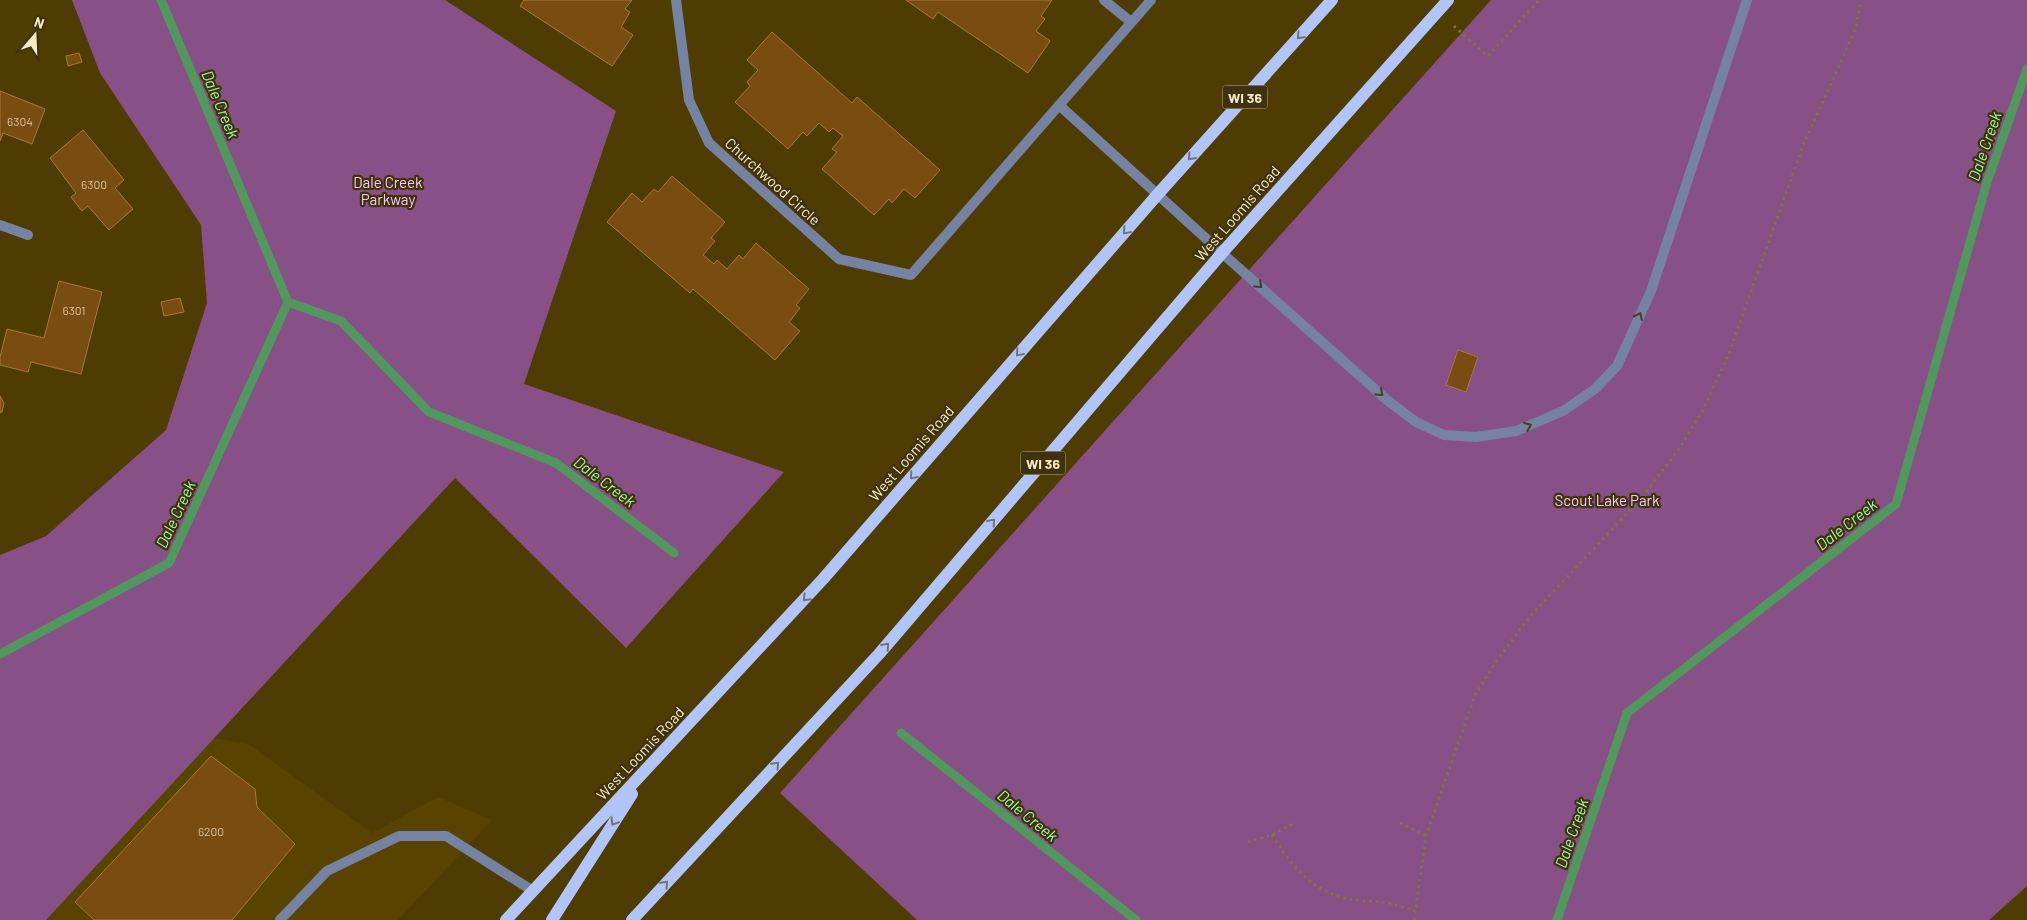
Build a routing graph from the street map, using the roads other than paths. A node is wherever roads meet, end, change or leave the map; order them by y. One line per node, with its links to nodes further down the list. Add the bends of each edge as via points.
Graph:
1 (676, 0): 8 (street, Churchwood Circle, via 689,100 709,143 839,259 911,275)
2 (1104, 0): 7 (street)
3 (1151, 0): 7 (street)
4 (1332, 0): 9 (main road, West Loomis Road / WI 36, one-way to 9)
5 (1448, 0): 12 (main road, West Loomis Road / WI 36)
6 (1748, 0): 12 (street, one-way to 6, via 1387,400 1416,422 1444,435 1476,437 1516,431 1563,411 1596,389 1616,366 1651,291)
7 (1131, 22): 8 (street)
8 (1059, 105): 9 (street)
9 (1158, 194): 12 (street); 13 (main road, West Loomis Road / WI 36, one-way to 13, via 823,579)
10 (0, 225): 11 (street)
11 (28, 235)
12 (1222, 253): 18 (main road, West Loomis Road / WI 36, one-way to 12, via 879,654)
13 (649, 766): 14 (main road, West Loomis Road / WI 36); 17 (main road, one-way to 17)
14 (533, 891): 15 (street, via 446,836 399,836 327,871); 16 (main road, West Loomis Road / WI 36)
15 (280, 920)
16 (506, 920)
17 (552, 920)
18 (632, 920)

